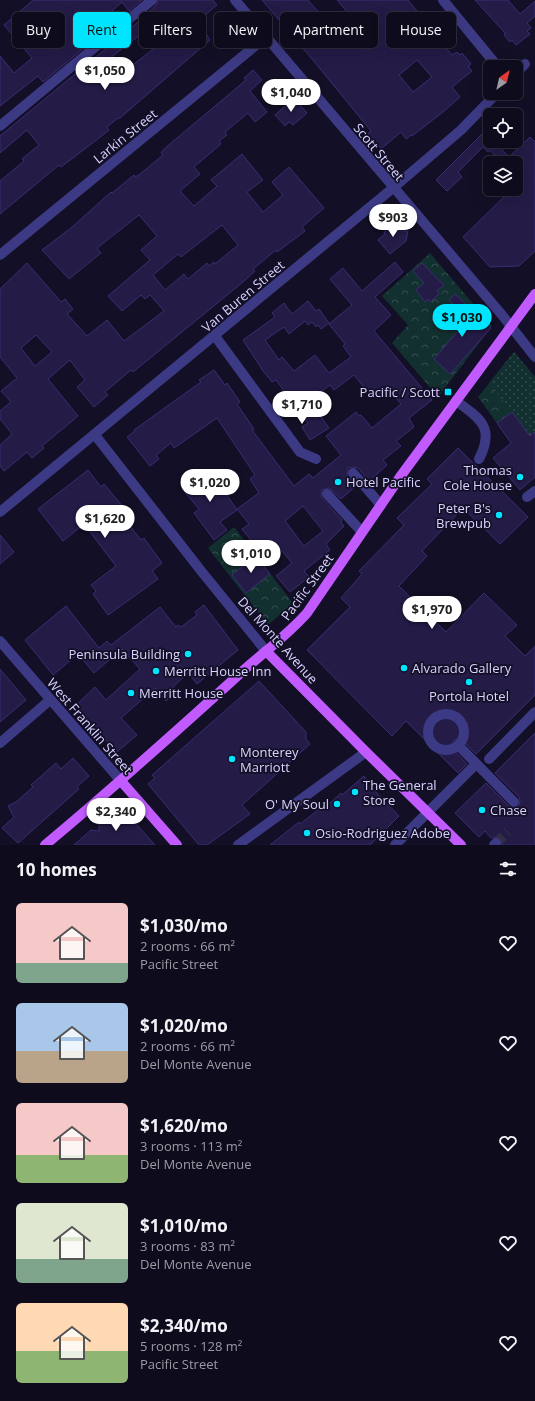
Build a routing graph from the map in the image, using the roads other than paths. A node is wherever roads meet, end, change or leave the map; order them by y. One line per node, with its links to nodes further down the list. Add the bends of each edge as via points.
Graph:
1 (152, 0): 9 (street)
2 (235, 0): 4 (street, Scott Street)
3 (443, 0): 7 (street)
4 (245, 12)
5 (272, 44): 10 (street, Scott Street)
6 (253, 48): 11 (street, Larkin Street)
7 (492, 60)
8 (489, 100): 10 (street, Van Buren Street, via 461,130)
9 (0, 126)
10 (393, 188): 13 (street, Scott Street); 14 (street, Van Buren Street)
11 (0, 256)
12 (535, 294): 13 (main road, Pacific Street)
13 (512, 326): 15 (street, Scott Street); 16 (main road, Pacific Street)
14 (215, 336): 17 (street, Van Buren Street); 18 (street, via 300,452)
15 (535, 357)
16 (456, 401): 19 (street, via 484,425 487,436); 22 (main road, Pacific Street)
17 (95, 435): 23 (street, Van Buren Street); 26 (street, Del Monte Avenue)
18 (316, 459)
19 (479, 459)
20 (353, 473): 22 (street)
21 (327, 494): 24 (street)
22 (381, 505): 24 (main road, Pacific Street)
23 (0, 512)
24 (362, 532): 26 (main road, Pacific Street, via 307,613 289,633)
25 (0, 641): 27 (street, West Franklin Street)
26 (266, 650): 31 (main road, Del Monte Avenue); 34 (main road, Pacific Street)
27 (50, 700): 29 (street); 34 (street, West Franklin Street)
28 (535, 712): 32 (street)
29 (0, 743)
30 (458, 745): 33 (street)
31 (366, 752): 36 (main road, Del Monte Avenue); 39 (street)
32 (489, 759)
33 (476, 764): 35 (street); 36 (street)
34 (121, 781): 37 (main road, Pacific Street); 38 (main road, West Franklin Street)
35 (514, 802)
36 (428, 812): 40 (street); 41 (main road, Del Monte Avenue)
37 (45, 845)
38 (177, 845)
39 (238, 845)
40 (395, 845)
41 (462, 845)

